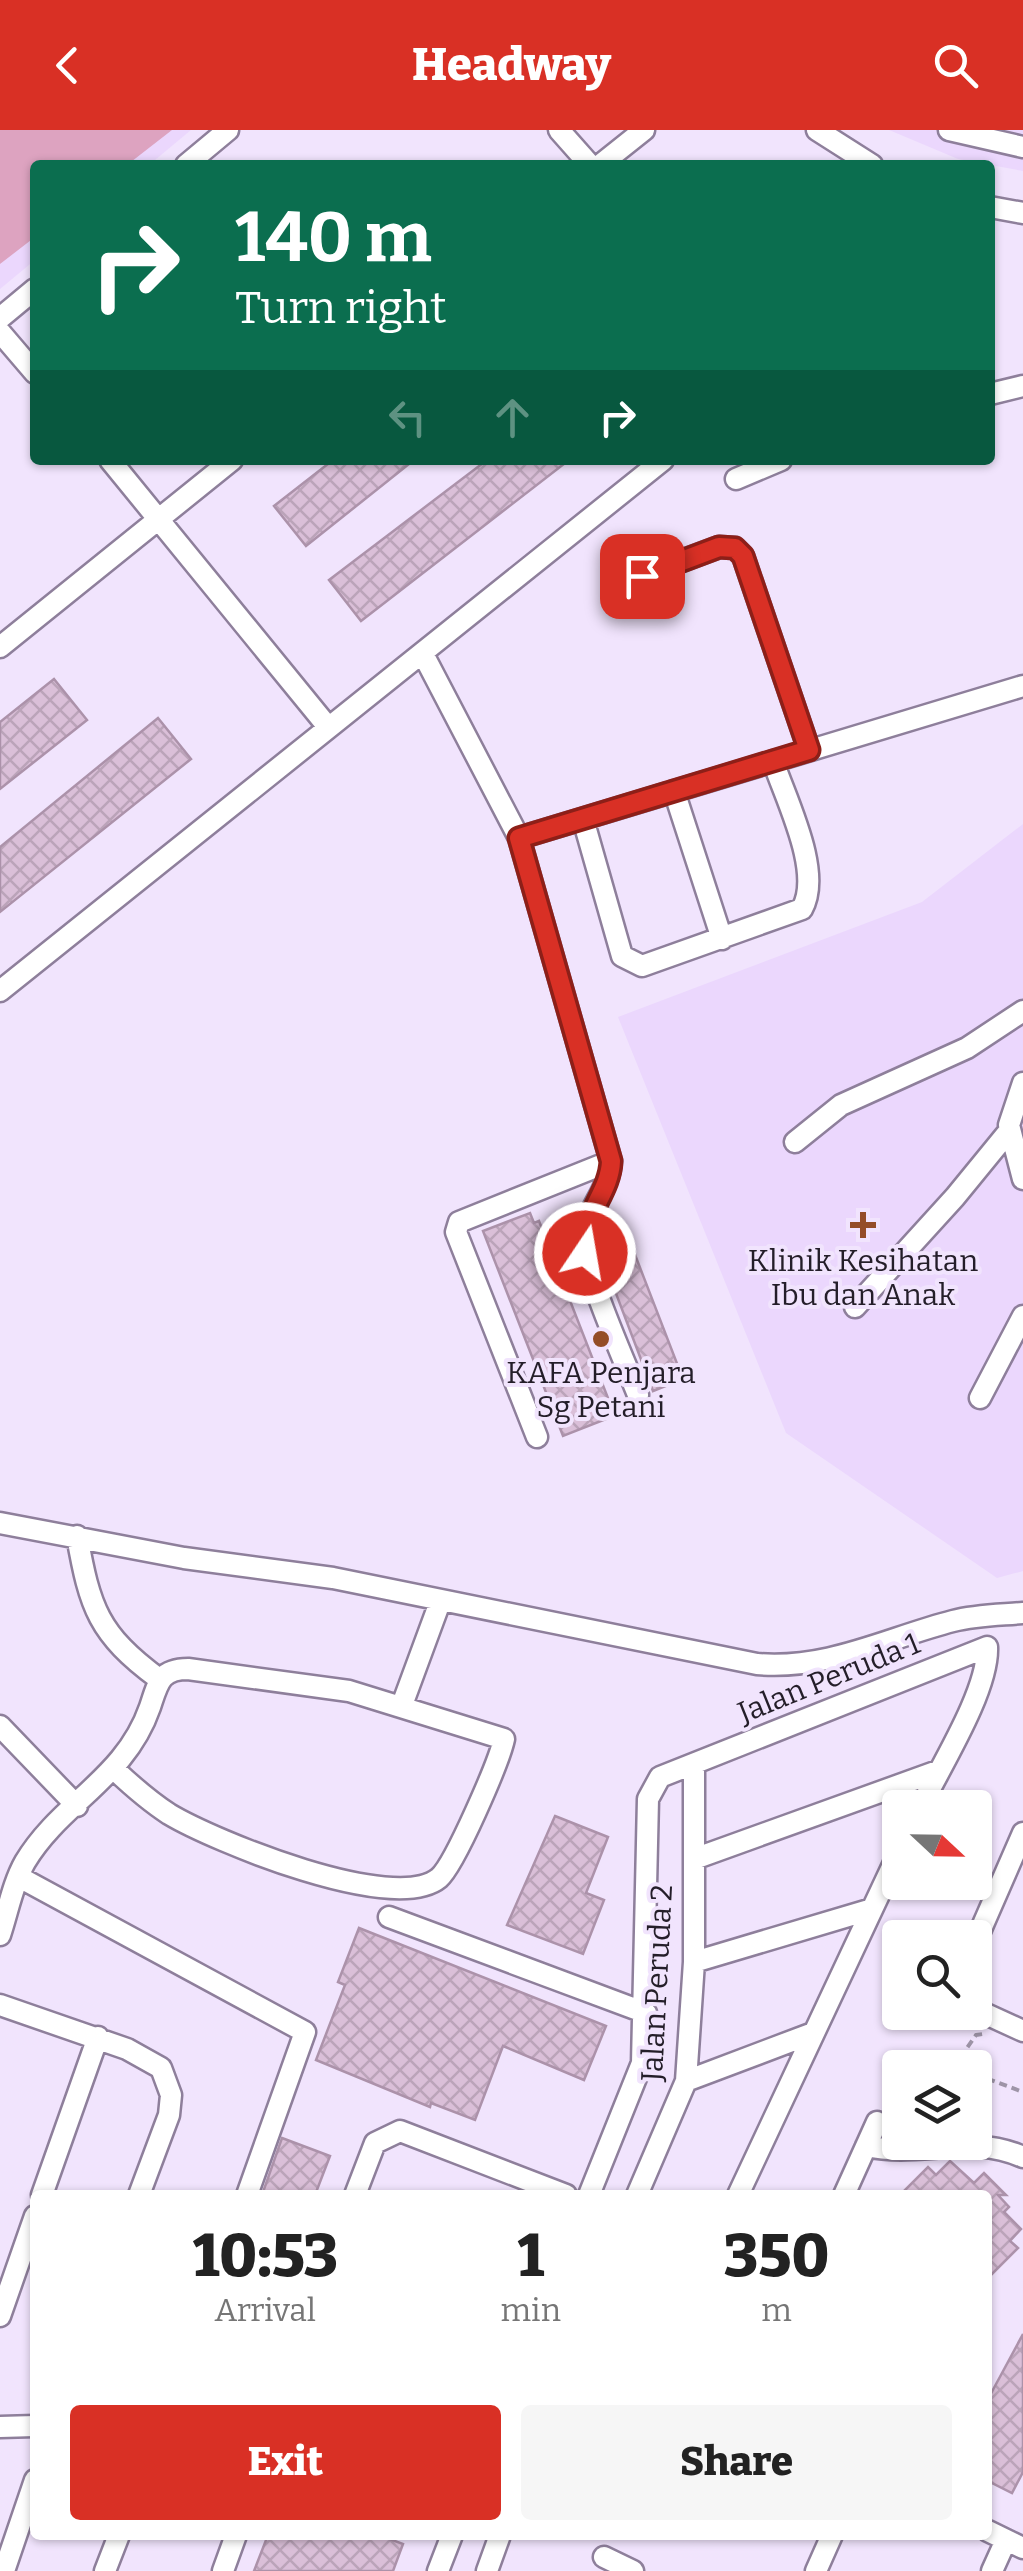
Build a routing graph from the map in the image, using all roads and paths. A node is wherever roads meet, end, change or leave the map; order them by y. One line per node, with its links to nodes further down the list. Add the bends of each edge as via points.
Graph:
1 (228, 130): 7 (street)
2 (644, 130): 9 (street)
3 (818, 130): 10 (street)
4 (948, 130): 6 (street)
5 (564, 132): 8 (street)
6 (1023, 148)
7 (192, 160)
8 (586, 160)
9 (606, 160)
10 (864, 160)
11 (995, 208): 12 (street)
12 (1023, 214)
13 (30, 293): 14 (street)
14 (0, 318)
15 (0, 332): 16 (street)
16 (30, 366)
17 (1023, 386): 18 (street)
18 (995, 393)
19 (114, 465): 24 (street)
20 (226, 465): 24 (street)
21 (657, 465): 27 (street)
22 (769, 465): 23 (street)
23 (736, 479)
24 (160, 518): 26 (street); 29 (street)
25 (642, 576): 30 (street, via 719,547 743,556)
26 (0, 647)
27 (423, 654): 29 (street); 34 (street)
28 (1023, 686): 30 (street)
29 (328, 727): 36 (street)
30 (809, 750): 31 (street)
31 (774, 761): 32 (street); 35 (street, via 808,864 809,897 802,909)
32 (674, 791): 33 (street); 35 (street)
33 (583, 818): 34 (street); 35 (street, via 622,956 630,964 642,966)
34 (519, 838): 41 (street)
35 (722, 939)
36 (0, 990)
37 (1023, 1011): 40 (street, via 966,1048 841,1105)
38 (1023, 1083): 39 (street)
39 (1009, 1131): 42 (street); 43 (street)
40 (795, 1142)
41 (611, 1161): 45 (street, via 583,1240); 47 (street, via 458,1222 456,1232)
42 (1023, 1179)
43 (855, 1307)
44 (1023, 1316): 46 (street)
45 (638, 1395)
46 (980, 1398)
47 (537, 1437)
48 (0, 1523): 49 (street)
49 (77, 1536): 50 (street); 52 (street, via 104,1630)
50 (440, 1602): 51 (street, via 788,1666 864,1652 959,1620); 53 (street)
51 (1023, 1614)
52 (160, 1678): 53 (street, via 169,1670 200,1670 349,1691); 56 (street)
53 (402, 1706): 56 (street, via 501,1736 504,1744 452,1860 438,1878 400,1890 333,1878 209,1833 172,1815)
54 (0, 1726): 59 (street)
55 (694, 1764): 57 (street, Jalan Peruda 1, via 986,1647 988,1662); 61 (street, Jalan Peruda 2); 70 (street, Jalan Peruda 1, via 660,1778 648,1800)
56 (116, 1770): 59 (street)
57 (938, 1771): 58 (street); 61 (street)
58 (929, 1790)
59 (77, 1806): 62 (street)
60 (1023, 1833): 66 (street)
61 (694, 1859): 68 (street, Jalan Peruda 2)
62 (18, 1877): 67 (street); 85 (street, via 305,2032)
63 (882, 1887): 64 (street)
64 (872, 1908): 68 (street); 73 (street)
65 (390, 1917): 70 (street)
66 (985, 1920)
67 (0, 1935)
68 (694, 1962): 78 (street, Jalan Peruda 2)
69 (0, 2005): 74 (street)
70 (646, 2013): 88 (street, Jalan Peruda 1, via 637,2084)
71 (992, 2016): 72 (street)
72 (1023, 2031)
73 (813, 2032): 78 (street); 90 (street)
74 (98, 2037): 83 (street); 84 (street, via 154,2062 171,2095)
75 (996, 2041): 76 (path, via 976,2035)
76 (963, 2050)
77 (992, 2080): 79 (path)
78 (686, 2081): 89 (street, Jalan Peruda 2)
79 (1023, 2092)
80 (877, 2122): 81 (street)
81 (866, 2146): 82 (street, via 910,2152 977,2144); 91 (street)
82 (1023, 2157)
83 (44, 2190)
84 (141, 2190)
85 (249, 2190)
86 (357, 2190): 87 (street, via 375,2144 400,2131)
87 (553, 2190)
88 (592, 2190)
89 (639, 2190)
90 (740, 2190)
91 (846, 2190)
92 (30, 2230): 93 (street)
93 (0, 2316)
94 (30, 2426): 95 (street)
95 (0, 2427)
96 (30, 2495): 104 (street)
97 (117, 2540): 105 (street)
98 (234, 2540): 106 (street)
99 (450, 2540): 107 (street)
100 (498, 2540): 108 (street)
101 (830, 2540): 110 (street)
102 (1006, 2540): 111 (street)
103 (604, 2557): 109 (street)
104 (4, 2571)
105 (106, 2571)
106 (224, 2571)
107 (438, 2571)
108 (487, 2571)
109 (633, 2571)
110 (816, 2571)
111 (992, 2571)

